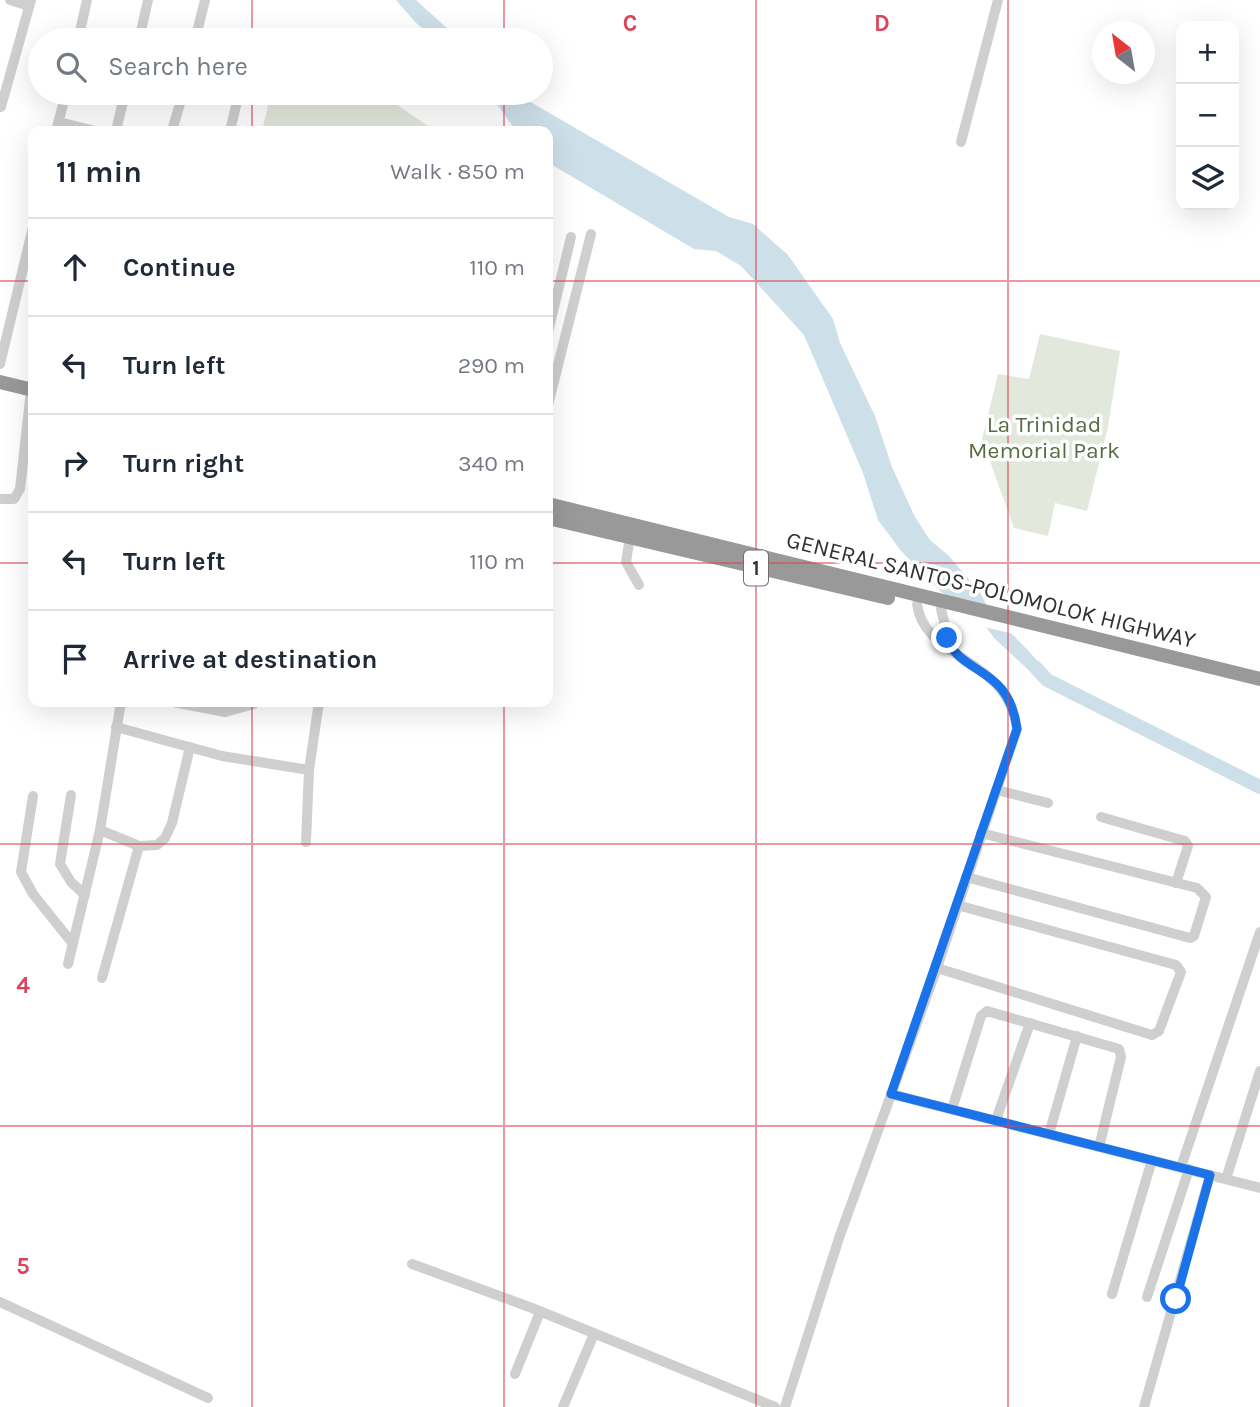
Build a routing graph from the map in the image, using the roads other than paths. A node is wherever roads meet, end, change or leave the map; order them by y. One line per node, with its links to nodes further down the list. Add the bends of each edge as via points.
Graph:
1 (10, 0): 6 (street)
2 (88, 0): 7 (street)
3 (148, 0): 8 (street)
4 (205, 0): 9 (street)
5 (998, 0): 19 (street)
6 (30, 3): 14 (street)
7 (81, 28)
8 (142, 28)
9 (198, 28)
10 (62, 105): 15 (street)
11 (122, 105): 16 (street)
12 (180, 105): 17 (street)
13 (236, 105): 18 (street)
14 (1, 107)
15 (57, 126)
16 (117, 126)
17 (173, 126)
18 (231, 126)
19 (961, 142)
20 (591, 234): 28 (street)
21 (571, 237): 23 (street)
22 (28, 248): 24 (street)
23 (553, 311)
24 (0, 364)
25 (0, 374): 27 (highway)
26 (0, 382): 29 (highway)
27 (28, 385)
28 (553, 385)
29 (28, 386)
30 (28, 426): 31 (street, via 20,489 14,499)
31 (0, 499)
32 (553, 505): 38 (highway, GENERAL SANTOS-POLOMOLOK HIGHWAY / 1)
33 (553, 519): 34 (highway, 1)
34 (631, 537): 35 (street, via 626,562); 36 (highway, 1)
35 (639, 585)
36 (917, 604): 37 (highway, 1); 40 (street, via 927,629)
37 (940, 609): 38 (highway, 1); 40 (street)
38 (962, 611): 39 (highway, 1)
39 (1019, 624): 41 (highway, GENERAL SANTOS-POLOMOLOK HIGHWAY / 1); 42 (highway, 1)
40 (951, 649): 50 (street, via 993,678 1015,710 1016,736)
41 (1260, 679)
42 (1260, 687)
43 (120, 707): 47 (street)
44 (199, 707): 45 (street, via 225,712)
45 (243, 707)
46 (318, 707): 49 (street)
47 (117, 727): 48 (street); 55 (street)
48 (190, 747): 49 (street); 58 (street, via 168,832 157,845)
49 (309, 770): 57 (street)
50 (996, 790): 53 (street); 56 (street)
51 (71, 795): 61 (street, via 60,864)
52 (33, 796): 64 (street, via 21,872)
53 (1048, 803)
54 (1101, 817): 60 (street, via 1185,841 1188,846)
55 (100, 830): 58 (street); 61 (street)
56 (981, 833): 59 (street); 60 (street)
57 (306, 842)
58 (139, 846): 67 (street)
59 (967, 877): 60 (street, via 1191,937 1206,897 1197,888); 62 (street)
60 (1176, 883)
61 (85, 895): 64 (street)
62 (957, 905): 66 (street); 66 (street, via 1177,965 1181,972 1159,1031 1152,1035)
63 (1260, 932): 77 (street)
64 (72, 944): 65 (street)
65 (68, 964)
66 (937, 968): 71 (street)
67 (102, 978)
68 (1030, 1023): 69 (street); 72 (street, via 987,1011 982,1014); 73 (street)
69 (1077, 1036): 74 (street); 75 (street, via 1117,1047 1121,1054)
70 (1260, 1071): 79 (street)
71 (891, 1094): 72 (street); 91 (street)
72 (952, 1109): 73 (street)
73 (996, 1120): 74 (street)
74 (1049, 1134): 75 (street)
75 (1099, 1147): 76 (street)
76 (1152, 1160): 77 (street); 82 (street)
77 (1185, 1168): 78 (street); 83 (street)
78 (1210, 1175): 79 (street); 92 (street)
79 (1226, 1179): 80 (street)
80 (1260, 1188)
81 (412, 1264): 85 (street)
82 (1112, 1294)
83 (1147, 1297)
84 (0, 1302): 88 (street)
85 (540, 1312): 86 (street); 87 (street)
86 (594, 1334): 89 (street); 90 (street)
87 (515, 1374)
88 (208, 1398)
89 (564, 1407)
90 (775, 1407)
91 (785, 1407)
92 (1144, 1407)

